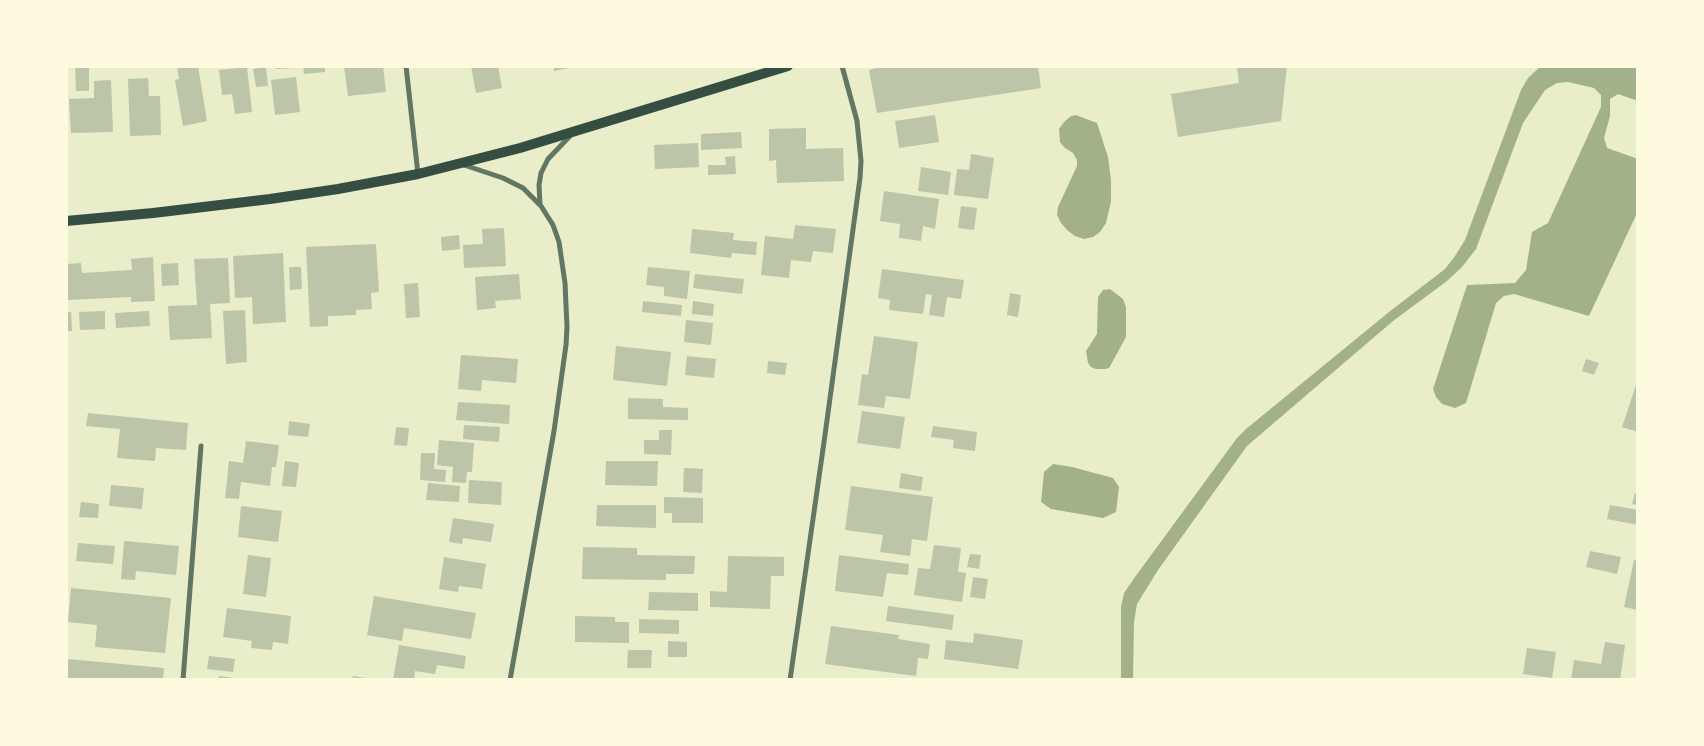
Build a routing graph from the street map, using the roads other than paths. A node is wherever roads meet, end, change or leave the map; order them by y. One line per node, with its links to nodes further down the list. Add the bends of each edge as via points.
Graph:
1 (406, 66): 6 (street)
2 (788, 66): 4 (main road)
3 (842, 66): 12 (street, via 857,121 860,178)
4 (577, 130): 5 (main road); 7 (street, via 548,159 541,173)
5 (459, 163): 6 (main road); 7 (street, via 522,188)
6 (418, 174): 8 (main road, via 270,199)
7 (540, 206): 11 (street, via 553,225 562,258 566,345)
8 (66, 220)
9 (201, 446): 10 (street)
10 (183, 680)
11 (510, 680)
12 (790, 680)

